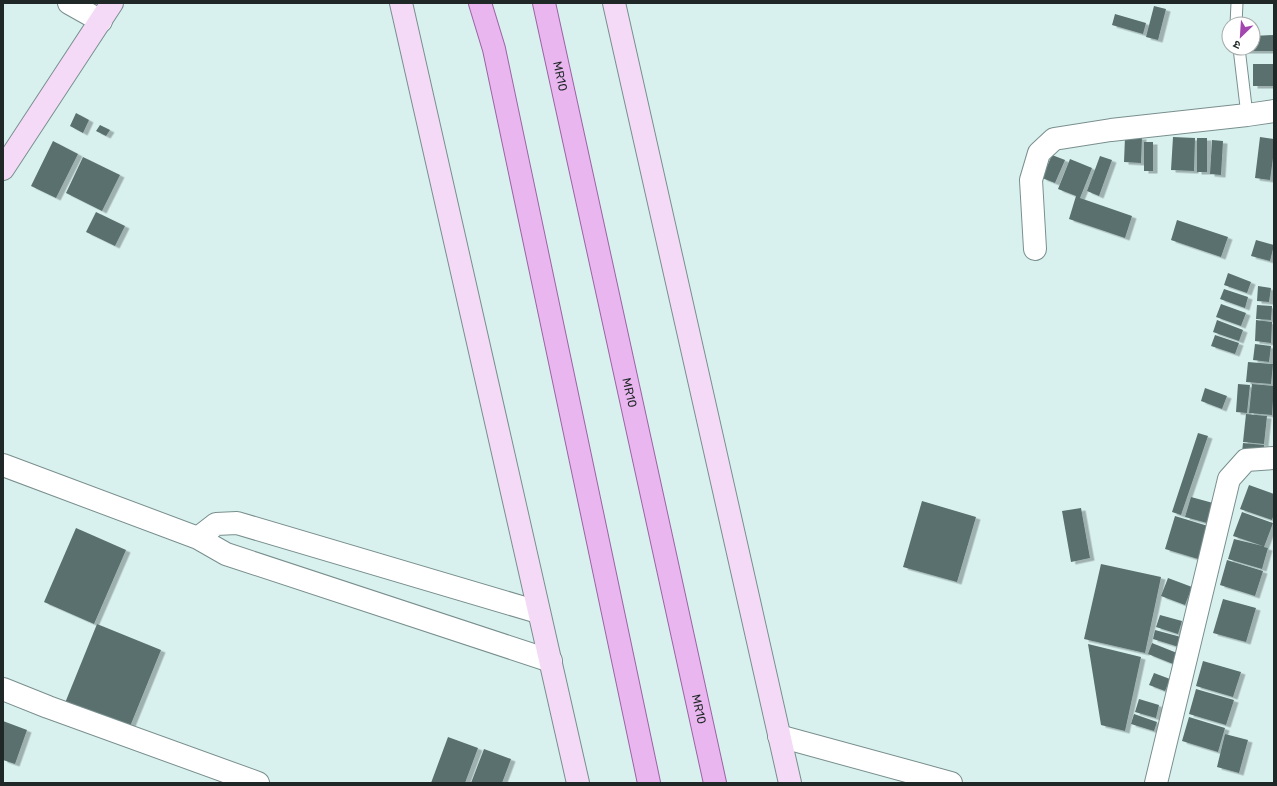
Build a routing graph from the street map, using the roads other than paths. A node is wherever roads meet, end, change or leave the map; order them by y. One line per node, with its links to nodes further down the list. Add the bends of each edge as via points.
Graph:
1 (69, 3): 7 (street)
2 (402, 3): 17 (street)
3 (480, 3): 23 (main road, via 494,49)
4 (544, 3): 24 (main road, MR10)
5 (614, 3): 20 (street)
6 (1237, 3): 8 (lane)
7 (107, 12): 12 (street)
8 (1236, 16)
9 (1240, 56): 11 (lane)
10 (1274, 111): 11 (street)
11 (1247, 115): 13 (street, via 1054,139 1039,153 1031,180)
12 (3, 169)
13 (1035, 249)
14 (1274, 458): 27 (street, via 1246,460 1229,479)
15 (3, 465): 16 (street)
16 (198, 538): 17 (street, via 216,524 237,523); 18 (street, via 226,554)
17 (538, 612): 18 (street)
18 (550, 661): 22 (street)
19 (3, 689): 21 (street)
20 (779, 736): 25 (street); 26 (street)
21 (258, 783)
22 (578, 783)
23 (650, 783)
24 (715, 783)
25 (790, 783)
26 (951, 783)
27 (1156, 783)

